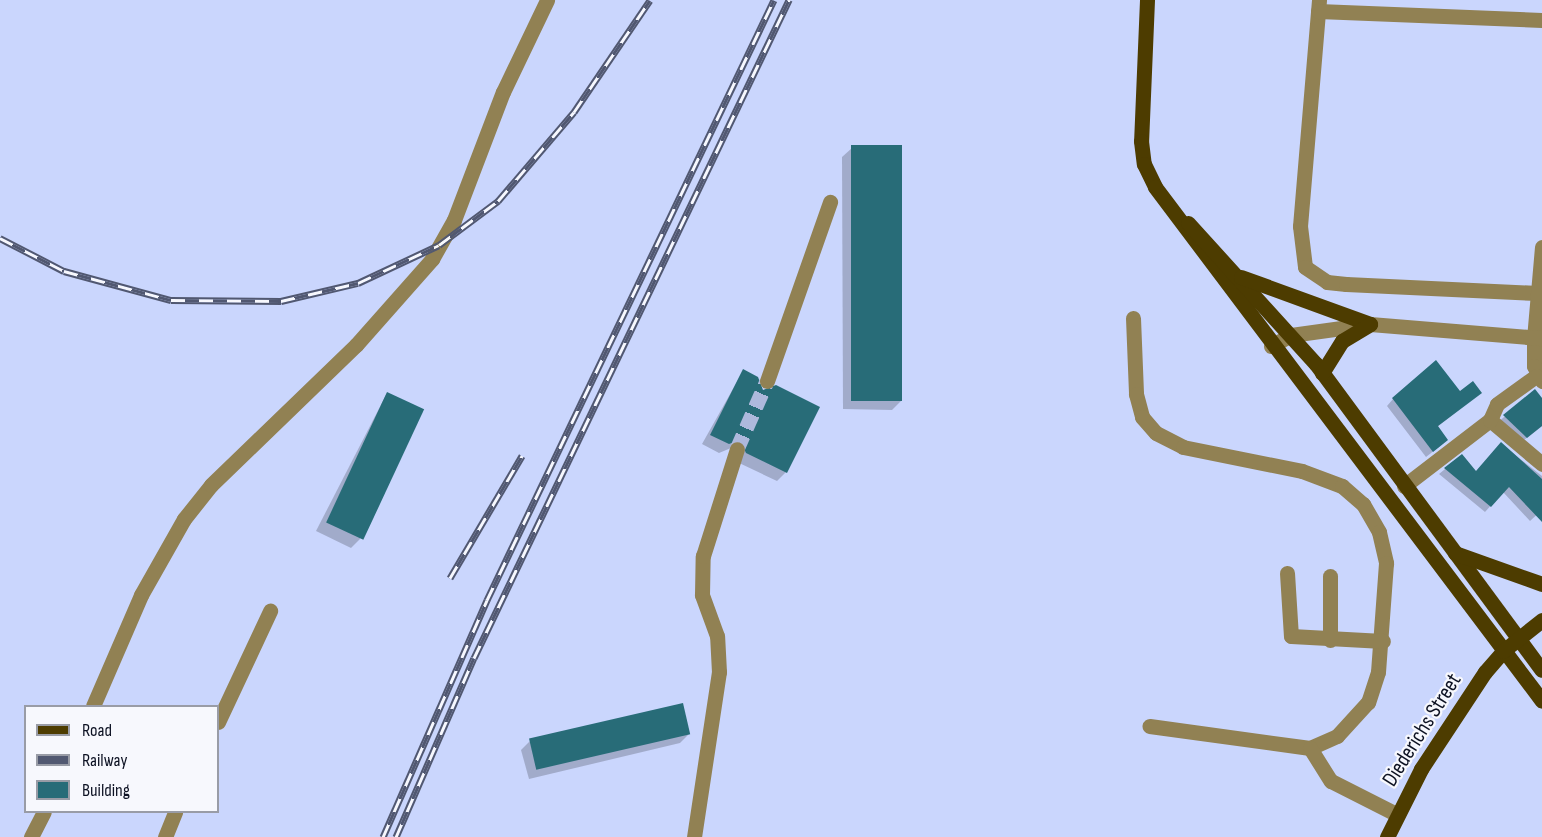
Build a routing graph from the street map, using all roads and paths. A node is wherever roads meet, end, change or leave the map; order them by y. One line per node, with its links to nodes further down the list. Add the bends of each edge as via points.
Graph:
1 (547, 0): 34 (street, via 503,92 454,220 432,259 356,345 211,484 184,519 141,595)
2 (1147, 0): 6 (main road, via 1144,164)
3 (1318, 6): 4 (street); 9 (street, via 1300,226 1305,267 1327,282)
4 (1542, 20)
5 (830, 202): 17 (street)
6 (1173, 213): 8 (main road); 14 (main road)
7 (1542, 247): 9 (street)
8 (1238, 276): 11 (main road); 12 (main road)
9 (1538, 293): 13 (street)
10 (1133, 318): 30 (street, via 1136,394 1142,417 1156,434 1183,447 1302,471 1342,486 1363,504 1379,532 1386,563)
11 (1370, 324): 12 (street); 13 (street); 15 (main road, via 1342,341)
12 (1291, 335): 14 (street); 15 (main road)
13 (1538, 338): 16 (street)
14 (1271, 346): 31 (main road)
15 (1322, 373): 21 (main road)
16 (1539, 378): 18 (street, via 1497,404)
17 (767, 381)
18 (1490, 420): 20 (street); 21 (street)
19 (737, 449): 43 (street, via 704,556 702,595 717,636 719,672)
20 (1542, 464)
21 (1404, 486): 22 (main road)
22 (1452, 552): 25 (main road); 28 (main road)
23 (1287, 573): 29 (street, via 1291,636)
24 (1330, 576): 29 (street)
25 (1542, 584)
26 (270, 611): 35 (street)
27 (1542, 620): 28 (main road, Diederichs Street)
28 (1517, 639): 31 (main road, Diederichs Street); 32 (main road)
29 (1330, 640): 30 (street)
30 (1383, 641): 37 (street, via 1368,702 1337,736)
31 (1503, 651): 33 (main road); 40 (main road, Diederichs Street, via 1454,717)
32 (1542, 670)
33 (1542, 701)
34 (93, 705)
35 (219, 720)
36 (1149, 726): 37 (street)
37 (1310, 748): 40 (street, via 1331,781)
38 (43, 813): 41 (street)
39 (175, 813): 42 (street)
40 (1396, 814): 44 (main road, Diederichs Street)
41 (31, 837)
42 (165, 837)
43 (694, 837)
44 (1387, 837)

